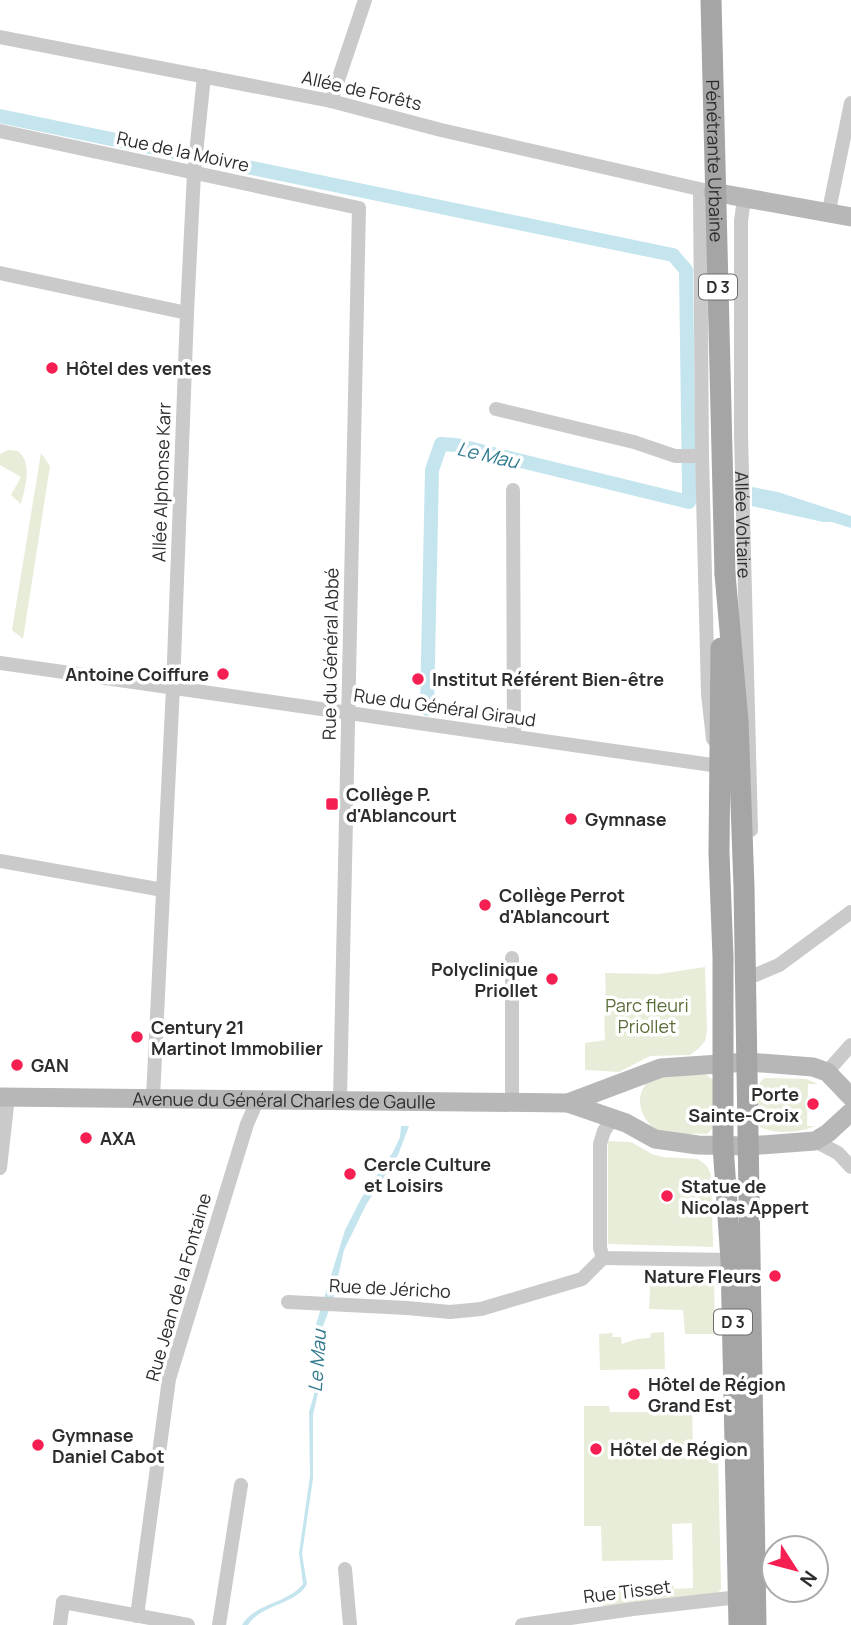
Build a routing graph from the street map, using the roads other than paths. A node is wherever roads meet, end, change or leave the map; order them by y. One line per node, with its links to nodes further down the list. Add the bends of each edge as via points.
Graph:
1 (365, 0): 5 (street)
2 (711, 0): 19 (main road, Pénétrante Urbaine / D 3, bridge)
3 (0, 37): 4 (street, Allée de Forêts)
4 (204, 76): 5 (street, Allée de Forêts); 8 (street, Allée Alphonse Karr)
5 (331, 101): 9 (street, Allée de Forêts)
6 (851, 103): 12 (street)
7 (0, 131): 8 (street, Rue de la Moivre)
8 (194, 171): 11 (street, Rue de la Moivre); 15 (street, Allée Alphonse Karr)
9 (706, 191): 10 (main road); 17 (street, Allée Voltaire)
10 (744, 199): 12 (main road); 25 (street, Allée Voltaire, via 741,433 752,809 751,832)
11 (359, 208): 22 (street, Rue du Général Abbé)
12 (828, 215): 13 (main road)
13 (851, 218)
14 (0, 273): 15 (street)
15 (187, 313): 21 (street, Allée Alphonse Karr)
16 (496, 409): 17 (street, via 675,456)
17 (698, 456): 24 (street, Allée Voltaire, via 710,724)
18 (513, 490): 23 (street)
19 (726, 574): 24 (main road, Allée Voltaire / D 3); 25 (main road, Allée Voltaire / D 3)
20 (0, 663): 21 (street, Rue du Général Giraud)
21 (173, 687): 22 (street, Rue du Général Giraud); 27 (street, Allée Alphonse Karr)
22 (348, 712): 23 (street, Rue du Général Giraud); 40 (street, Rue du Général Abbé)
23 (513, 736): 24 (street, Rue du Général Giraud)
24 (719, 766): 33 (main road, Allée Voltaire / D 3)
25 (743, 847): 30 (main road, Allée Voltaire / D 3)
26 (0, 861): 27 (street)
27 (163, 890): 38 (street, Allée Alphonse Karr)
28 (851, 912): 30 (street, via 779,965)
29 (512, 958): 41 (street)
30 (746, 979): 32 (main road, Allée Voltaire / D 3)
31 (851, 1045): 34 (street)
32 (748, 1062): 33 (main road, Avenue du Général Charles de Gaulle); 34 (main road, Avenue du Général Charles de Gaulle, via 806,1066); 47 (main road, D 3)
33 (722, 1063): 35 (main road, Avenue du Général Charles de Gaulle, via 661,1068); 46 (main road, D 3)
34 (830, 1076): 37 (main road); 45 (main road, via 839,1102)
35 (615, 1087): 42 (main road, Avenue du Général Charles de Gaulle); 44 (main road)
36 (4, 1097): 38 (main road, Avenue du Général Charles de Gaulle); 49 (street)
37 (851, 1097)
38 (153, 1098): 39 (main road, Avenue du Général Charles de Gaulle)
39 (258, 1100): 40 (main road, Avenue du Général Charles de Gaulle); 56 (street, Rue Jean de la Fontaine, via 169,1379)
40 (340, 1100): 41 (main road, Avenue du Général Charles de Gaulle)
41 (512, 1102): 42 (main road, Avenue du Général Charles de Gaulle)
42 (568, 1103): 44 (main road, Avenue du Général Charles de Gaulle)
43 (851, 1112): 45 (main road)
44 (613, 1118): 46 (main road, Avenue du Général Charles de Gaulle, via 655,1139); 50 (street, via 600,1144)
45 (822, 1137): 47 (main road, Avenue du Général Charles de Gaulle); 48 (street)
46 (723, 1146): 47 (main road, Avenue du Général Charles de Gaulle); 51 (main road, D 3)
47 (748, 1146): 63 (main road, D 3)
48 (851, 1167)
49 (0, 1168)
50 (603, 1258): 51 (street); 52 (street, Rue de Jéricho, via 582,1279 481,1309 450,1312)
51 (731, 1259): 55 (main road, D 3)
52 (288, 1303)
53 (241, 1485): 59 (street)
54 (345, 1569): 60 (street)
55 (738, 1597): 61 (street, Rue Tisset); 62 (main road, D 3)
56 (137, 1616): 57 (street, via 63,1602); 58 (street)
57 (60, 1625)
58 (184, 1625)
59 (219, 1625)
60 (350, 1625)
61 (522, 1625)
62 (739, 1625)
63 (756, 1625)

